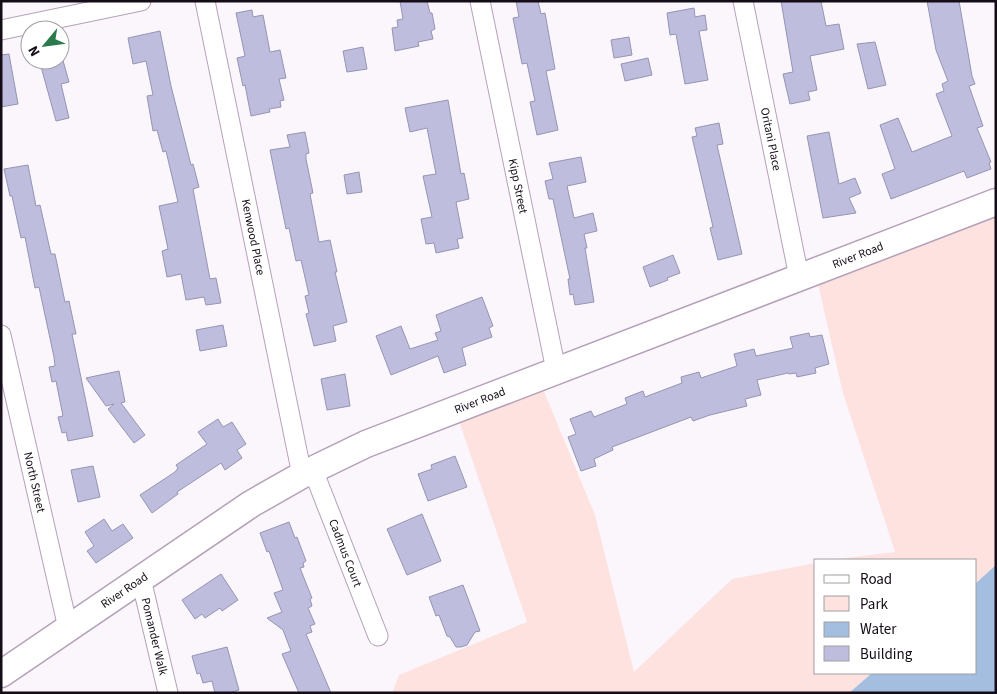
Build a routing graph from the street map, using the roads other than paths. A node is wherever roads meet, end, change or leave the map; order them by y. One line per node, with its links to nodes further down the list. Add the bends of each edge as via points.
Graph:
1 (141, 1): 5 (street)
2 (205, 1): 10 (street, Kenwood Place)
3 (480, 1): 9 (street, Kipp Street)
4 (743, 1): 7 (street, Oritani Place)
5 (1, 30)
6 (996, 202): 7 (main road, River Road)
7 (799, 277): 9 (main road, River Road)
8 (1, 335): 12 (street, North Street)
9 (556, 370): 10 (main road, River Road, via 366,444)
10 (307, 472): 11 (main road, River Road, via 251,504); 13 (street, Cadmus Court)
11 (141, 578): 12 (main road, River Road); 15 (street, Pomander Walk)
12 (68, 628): 14 (main road, River Road)
13 (378, 636)
14 (1, 674)
15 (168, 693)

